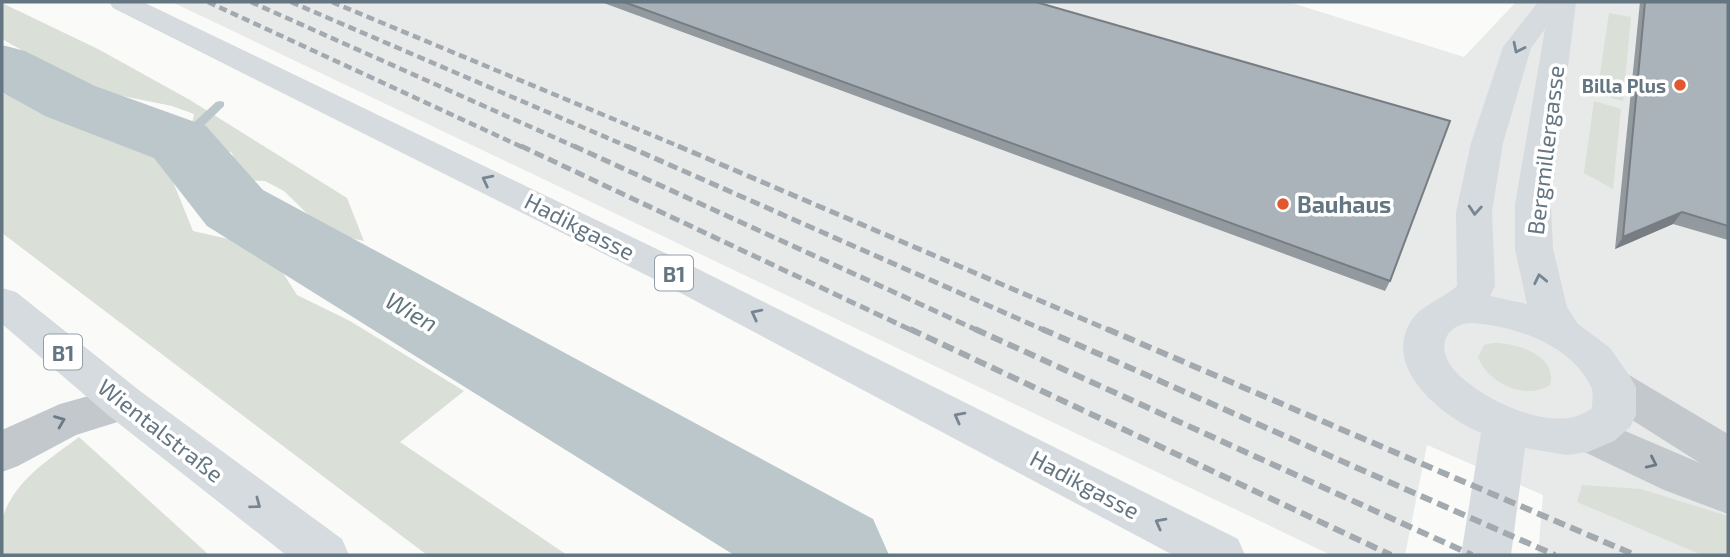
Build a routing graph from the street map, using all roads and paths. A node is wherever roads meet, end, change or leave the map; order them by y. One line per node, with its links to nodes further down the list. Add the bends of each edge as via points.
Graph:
1 (122, 2): 15 (main road, Hadikgasse / B1, one-way to 1, via 894,383)
2 (1552, 2): 5 (main road, Bergmillergasse, one-way to 5, via 1513,57 1477,188 1476,286 1472,297)
3 (1563, 2): 6 (main road, Bergmillergasse, one-way to 3, via 1543,295 1532,220)
4 (2, 302): 8 (main road, Wientalstraße / B1)
5 (1455, 310): 6 (main road, Bergmillergasse, via 1488,308 1526,316); 9 (main road, Bergmillergasse, via 1432,321 1423,341 1427,362 1443,386 1470,408)
6 (1564, 334): 7 (main road, Bergmillergasse, via 1595,359)
7 (1614, 387): 10 (main road, via 1614,415); 12 (street)
8 (124, 403): 11 (street, one-way to 8, via 30,433 66,417); 14 (main road, Wientalstraße / B1, one-way to 14)
9 (1505, 425): 10 (main road, Bergmillergasse, via 1535,435 1565,438); 16 (main road)
10 (1590, 434): 13 (street, one-way to 13)
11 (2, 453)
12 (1728, 457)
13 (1728, 494)
14 (324, 555)
15 (1220, 555)
16 (1486, 555)

